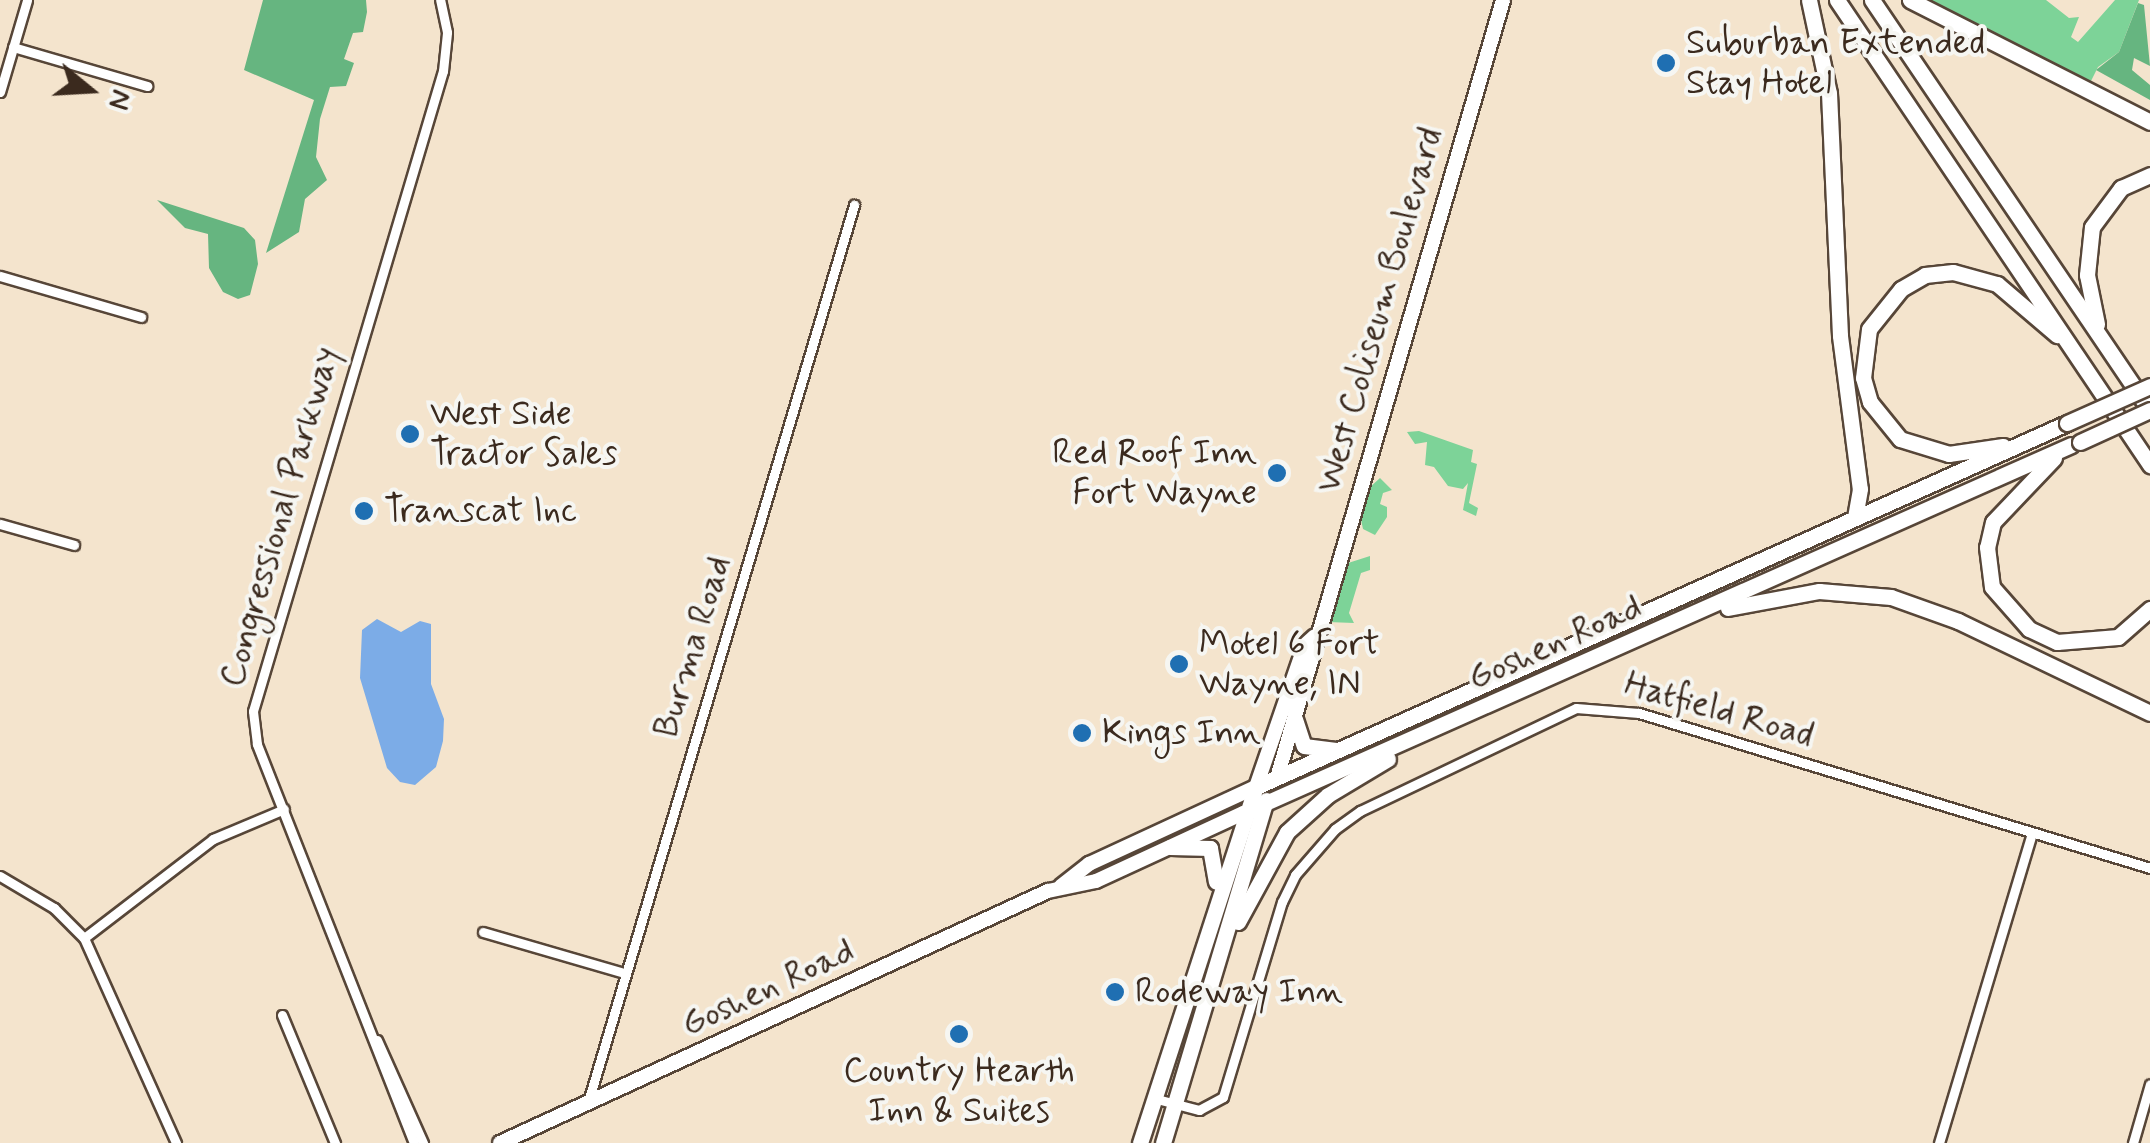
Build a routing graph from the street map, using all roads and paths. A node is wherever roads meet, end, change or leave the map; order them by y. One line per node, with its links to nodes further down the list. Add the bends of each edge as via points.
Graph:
1 (27, 0): 8 (street)
2 (440, 0): 36 (street, Congressional Parkway, via 447,32 443,72 255,690 257,744)
3 (1503, 0): 28 (main road, West Coliseum Boulevard)
4 (1809, 0): 23 (highway, via 1829,93 1840,336 1860,489)
5 (1837, 0): 17 (highway)
6 (1872, 0): 16 (highway)
7 (1910, 0): 11 (highway)
8 (13, 47): 9 (street); 10 (street)
9 (147, 86)
10 (0, 92)
11 (2150, 122)
12 (2150, 175): 16 (highway, via 2121,188 2092,228 2087,276)
13 (854, 205): 46 (street, Burma Road)
14 (0, 276): 15 (street)
15 (141, 317)
16 (2099, 333): 19 (highway)
17 (2072, 348): 20 (highway, via 2018,298 1953,272 1901,289 1869,329 1863,354 1870,402 1900,439 1920,449 1992,450); 22 (highway)
18 (2150, 386): 20 (highway, bridge)
19 (2150, 411): 21 (highway, Goshen Road, bridge)
20 (2063, 425): 23 (highway)
21 (2076, 443): 26 (highway, via 1993,522 1987,547 1992,587 2029,630 2058,642 2118,637); 27 (highway, Goshen Road)
22 (2149, 466)
23 (1855, 517): 32 (highway)
24 (0, 524): 25 (street)
25 (74, 545)
26 (2150, 610)
27 (1662, 629): 29 (highway, via 1753,600 1819,591 1892,598 1958,620); 31 (highway, Goshen Road)
28 (1315, 636): 30 (main road, West Coliseum Boulevard); 34 (main road, West Coliseum Boulevard, via 1305,645)
29 (2150, 713)
30 (1295, 719): 32 (highway, via 1304,746); 33 (main road, West Coliseum Boulevard)
31 (1446, 724): 35 (highway, Goshen Road); 47 (highway, via 1328,795 1287,832 1243,910)
32 (1340, 750): 33 (highway)
33 (1276, 778): 34 (highway); 35 (highway, West Coliseum Boulevard)
34 (1256, 787): 37 (highway, West Coliseum Boulevard); 42 (main road, Goshen Road, via 1090,864)
35 (1263, 806): 37 (highway, Goshen Road); 47 (highway, West Coliseum Boulevard)
36 (284, 809): 45 (street, via 212,839); 49 (street, Congressional Parkway)
37 (1243, 813): 39 (main road, Goshen Road); 43 (highway, West Coliseum Boulevard)
38 (2032, 833): 40 (street, Hatfield Road); 53 (street, Hatfield Road, via 1630,710 1576,708 1360,811 1320,843 1282,902 1227,1090 1207,1110); 61 (street)
39 (1170, 847): 42 (main road, Goshen Road, via 1096,881); 43 (highway, via 1210,848 1217,861)
40 (2150, 868)
41 (0, 876): 45 (street, via 54,908)
42 (1061, 886): 52 (main road, Goshen Road)
43 (1214, 901): 51 (highway, West Coliseum Boulevard)
44 (484, 932): 46 (street)
45 (84, 938): 54 (street)
46 (624, 973): 52 (street, Burma Road)
47 (1212, 986): 53 (highway, West Coliseum Boulevard)
48 (282, 1014): 55 (street)
49 (377, 1040): 56 (street, Congressional Parkway); 57 (street, Congressional Parkway)
50 (2150, 1084): 62 (street)
51 (1153, 1098): 53 (street); 59 (highway, West Coliseum Boulevard)
52 (587, 1105): 58 (main road, Goshen Road)
53 (1176, 1106): 60 (highway, West Coliseum Boulevard)
54 (176, 1143)
55 (336, 1143)
56 (414, 1143)
57 (423, 1143)
58 (500, 1143)
59 (1140, 1143)
60 (1163, 1143)
61 (1939, 1143)
62 (2132, 1143)

